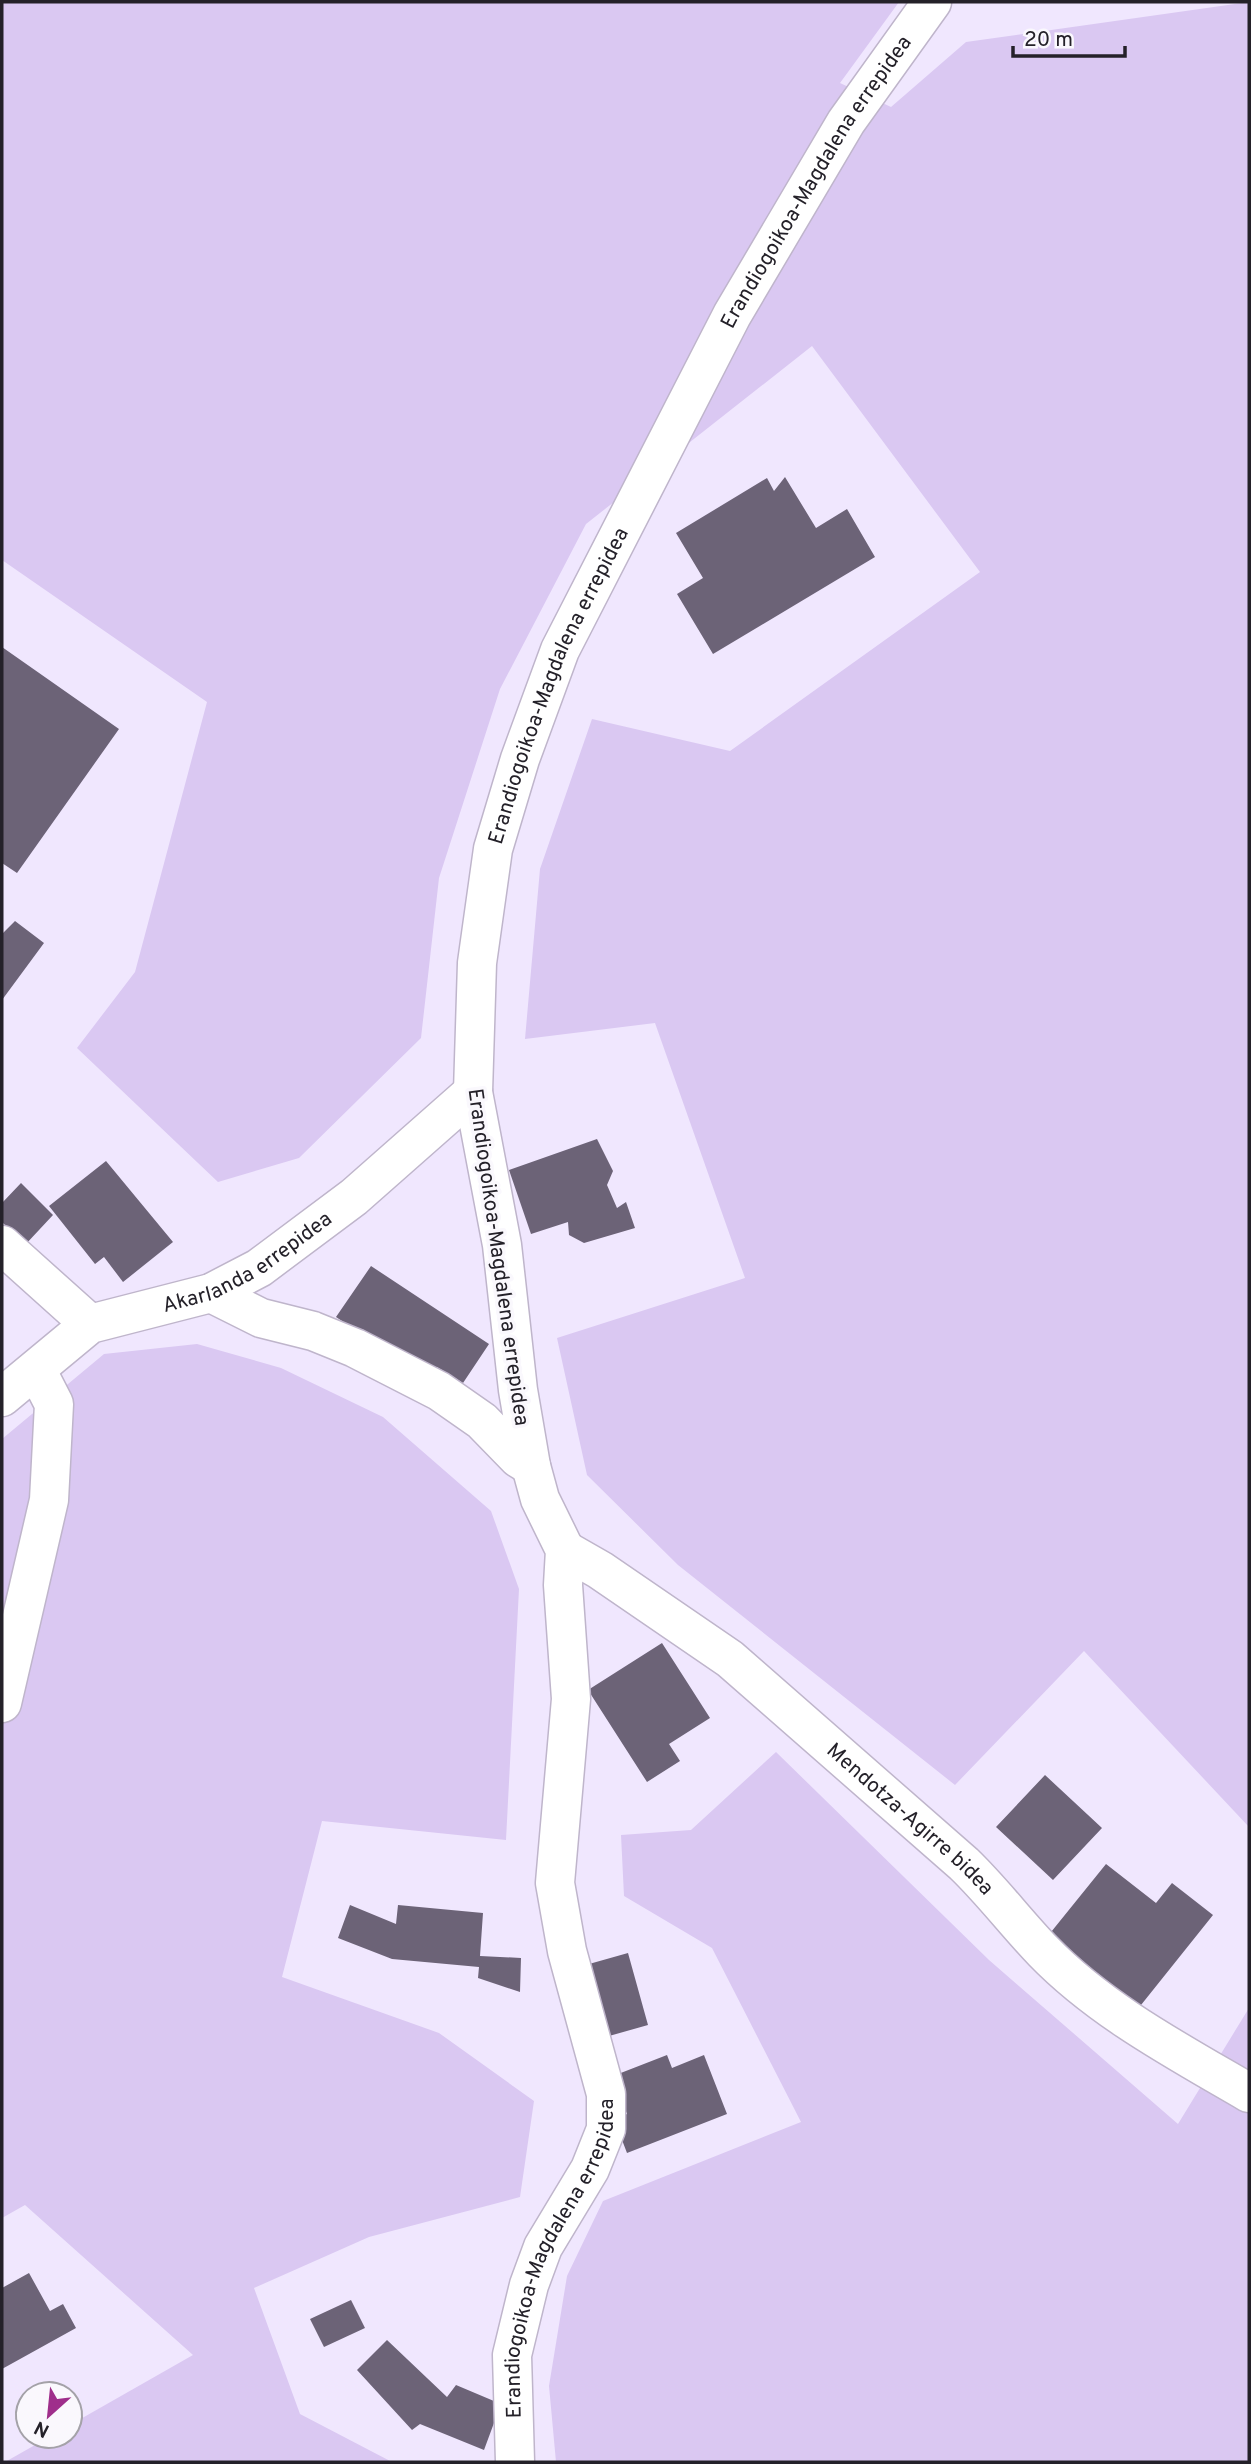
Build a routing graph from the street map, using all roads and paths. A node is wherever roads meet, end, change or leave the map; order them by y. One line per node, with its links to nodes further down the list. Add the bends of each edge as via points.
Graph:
1 (932, 2): 2 (street, Erandiogoikoa-Magdalena errepidea, via 846,122 732,315 560,650 493,849 477,963)
2 (473, 1092): 4 (street, Akarlanda errepidea, via 354,1197 259,1268); 8 (street, Erandiogoikoa-Magdalena errepidea, via 502,1245)
3 (2, 1245): 5 (street)
4 (211, 1293): 5 (street, Akarlanda errepidea); 8 (street, via 261,1318 355,1348 439,1391 482,1421)
5 (90, 1324): 6 (street, Akarlanda errepidea)
6 (37, 1371): 7 (street, Akarlanda errepidea); 10 (street, via 54,1404 50,1500)
7 (2, 1397)
8 (531, 1466): 9 (street, Erandiogoikoa-Magdalena errepidea, via 540,1499)
9 (565, 1550): 11 (street, Mendotza-Agirre bidea, via 730,1659 964,1864 1068,1974 1142,2029); 12 (street, Erandiogoikoa-Magdalena errepidea, via 571,1699 555,1883 567,1951 606,2094 606,2129 590,2169 543,2247 529,2285 512,2355)
10 (2, 1703)
11 (1249, 2093)
12 (515, 2462)

